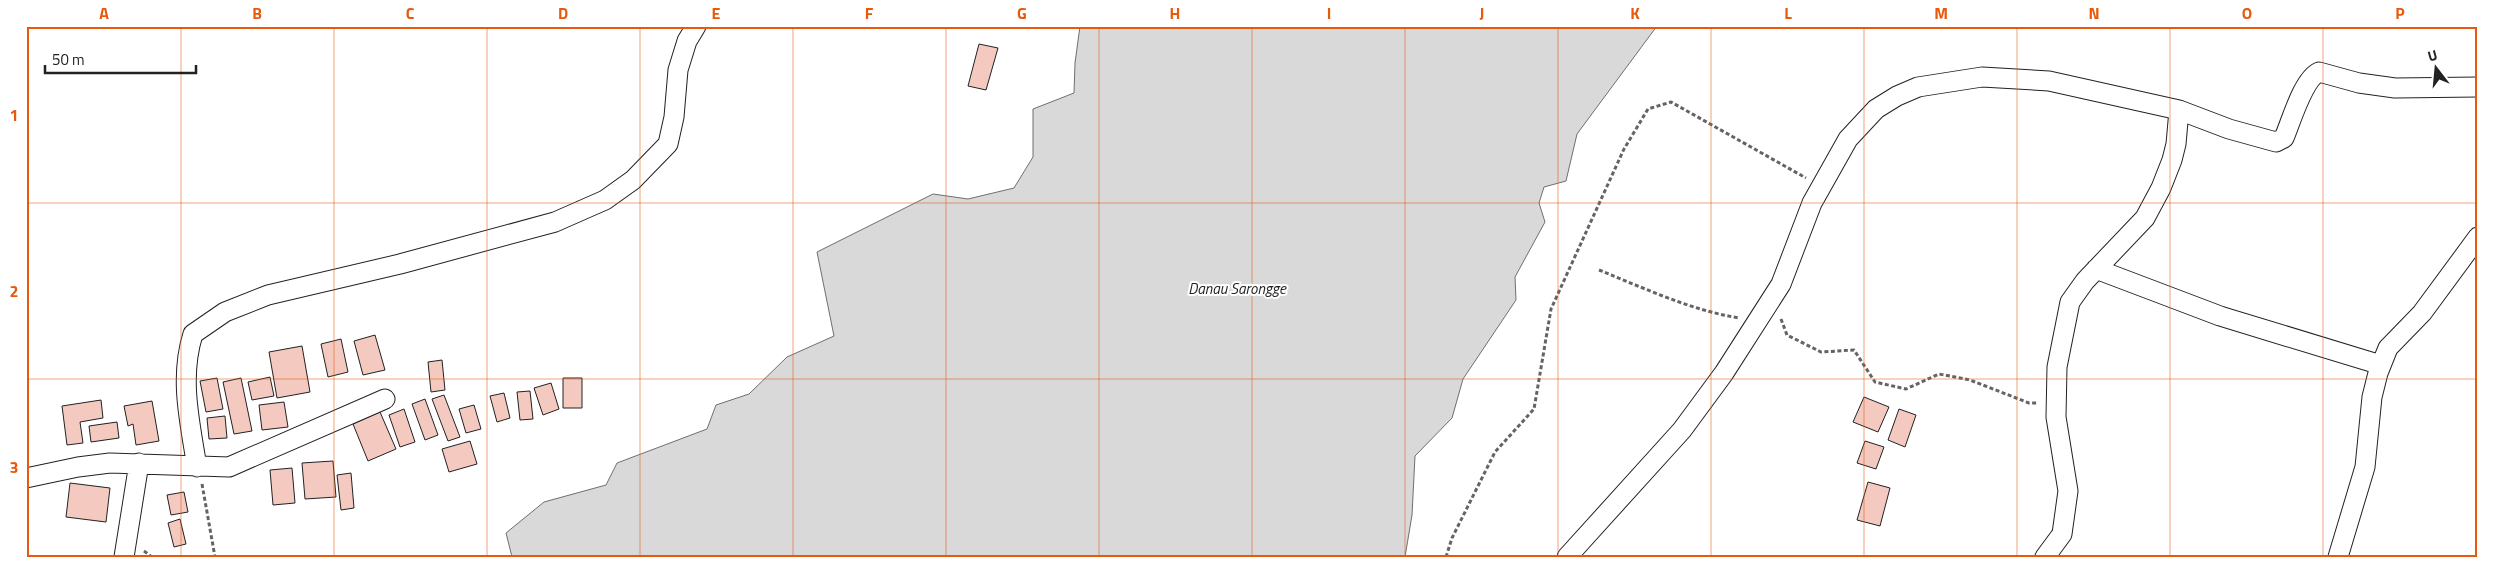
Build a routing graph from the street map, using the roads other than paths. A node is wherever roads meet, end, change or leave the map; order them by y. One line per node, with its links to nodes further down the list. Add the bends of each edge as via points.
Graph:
1 (696, 26): 9 (street, via 678,70 668,144 633,180 605,200 555,222 400,264 268,294 224,312 193,334 186,362 186,388)
2 (2478, 86): 3 (street, via 2395,88 2319,72 2306,87 2284,138 2276,142)
3 (2179, 110): 5 (street, via 2176,144 2161,188 2145,218); 12 (street, via 2049,81 1982,77 1918,87 1876,109 1848,139 1821,187 1781,284 1724,373 1682,430)
4 (2478, 237): 6 (street, via 2422,313 2388,348)
5 (2096, 269): 6 (street, via 2220,316); 13 (street, via 2070,302 2058,367 2056,417 2068,491 2062,534)
6 (2381, 365): 14 (street, via 2372,398 2365,467)
7 (386, 399): 9 (street, via 229,466)
8 (140, 463): 9 (street); 10 (street, via 78,467); 11 (street)
9 (197, 467)
10 (26, 478)
11 (124, 557)
12 (1567, 557)
13 (2045, 557)
14 (2338, 557)

